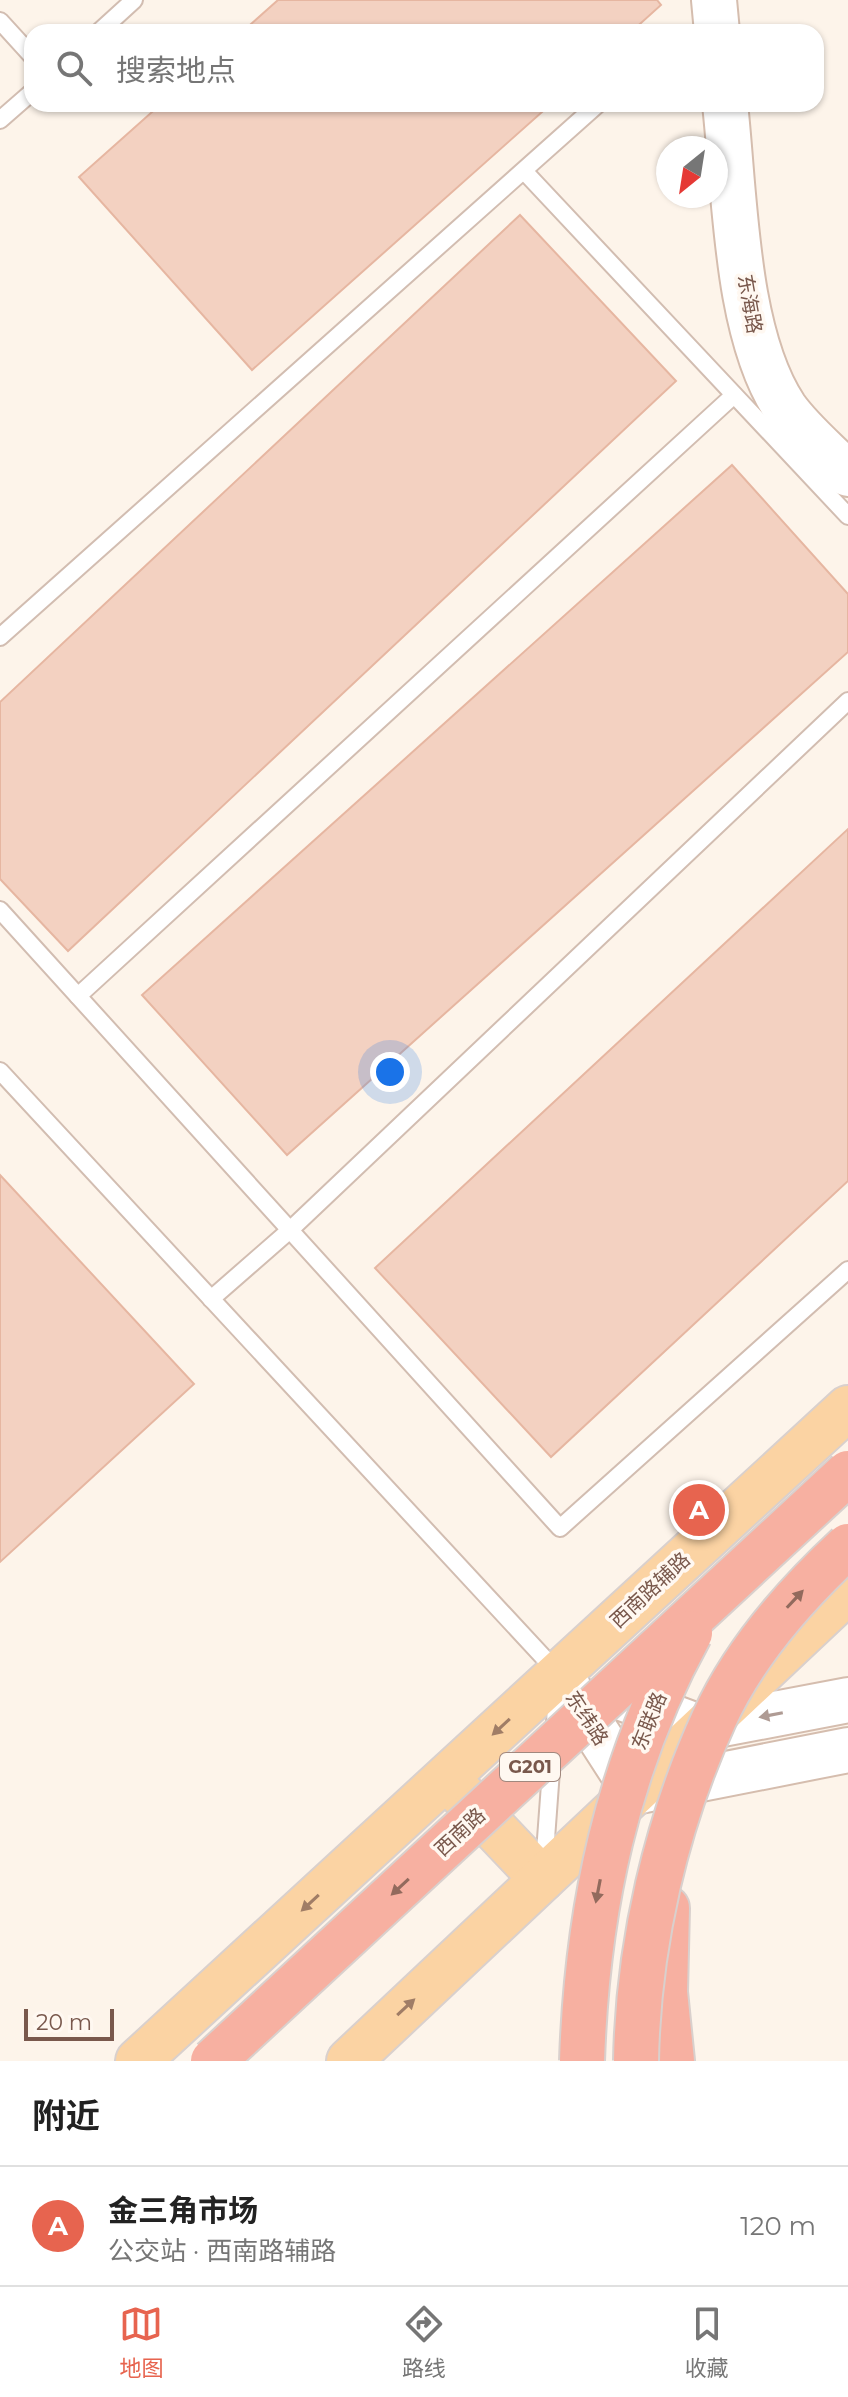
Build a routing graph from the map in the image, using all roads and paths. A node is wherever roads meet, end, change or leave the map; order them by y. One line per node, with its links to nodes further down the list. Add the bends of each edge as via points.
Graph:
1 (134, 0): 4 (lane)
2 (714, 0): 5 (main road)
3 (0, 21): 6 (lane)
4 (108, 24)
5 (716, 24)
6 (24, 47)
7 (24, 99): 10 (lane)
8 (589, 112): 11 (lane)
9 (726, 112): 13 (main road, 东海路, via 747,303 762,362 786,408)
10 (0, 120)
11 (524, 171): 12 (lane); 15 (lane)
12 (734, 395): 14 (lane); 18 (lane)
13 (848, 474)
14 (848, 516)
15 (0, 637)
16 (848, 701): 20 (lane)
17 (0, 910): 18 (lane)
18 (78, 996): 20 (lane)
19 (0, 1071): 22 (lane)
20 (290, 1230): 21 (lane, via 560,1528); 22 (lane)
21 (848, 1270)
22 (211, 1299): 29 (lane)
23 (848, 1408): 29 (main road, 西南路辅路)
24 (848, 1440): 41 (highway, 东联路, one-way to 41, bridge, via 786,1501 732,1570 685,1642 646,1726 606,1850 592,1921)
25 (848, 1473): 38 (highway, 西南路 / G201, one-way to 38, bridge)
26 (848, 1509): 39 (highway, 西南路 / G201, bridge)
27 (848, 1546): 35 (highway, one-way to 27, bridge, via 715,1717 781,1614)
28 (848, 1591): 31 (main road)
29 (559, 1674): 31 (main road, 东纬路); 33 (main road, one-way to 33); 34 (main road, 东纬路); 36 (lane)
30 (848, 1700): 31 (main road, one-way to 31)
31 (702, 1728): 34 (main road)
32 (848, 1750): 34 (main road)
33 (446, 1778): 36 (main road); 37 (main road, one-way to 37)
34 (635, 1792): 36 (main road)
35 (671, 1841): 42 (highway, bridge, via 644,1964); 43 (highway, bridge, via 665,1992)
36 (542, 1879): 40 (main road, one-way to 36)
37 (138, 2061)
38 (213, 2061)
39 (258, 2061)
40 (349, 2061)
41 (582, 2061)
42 (636, 2061)
43 (672, 2061)

